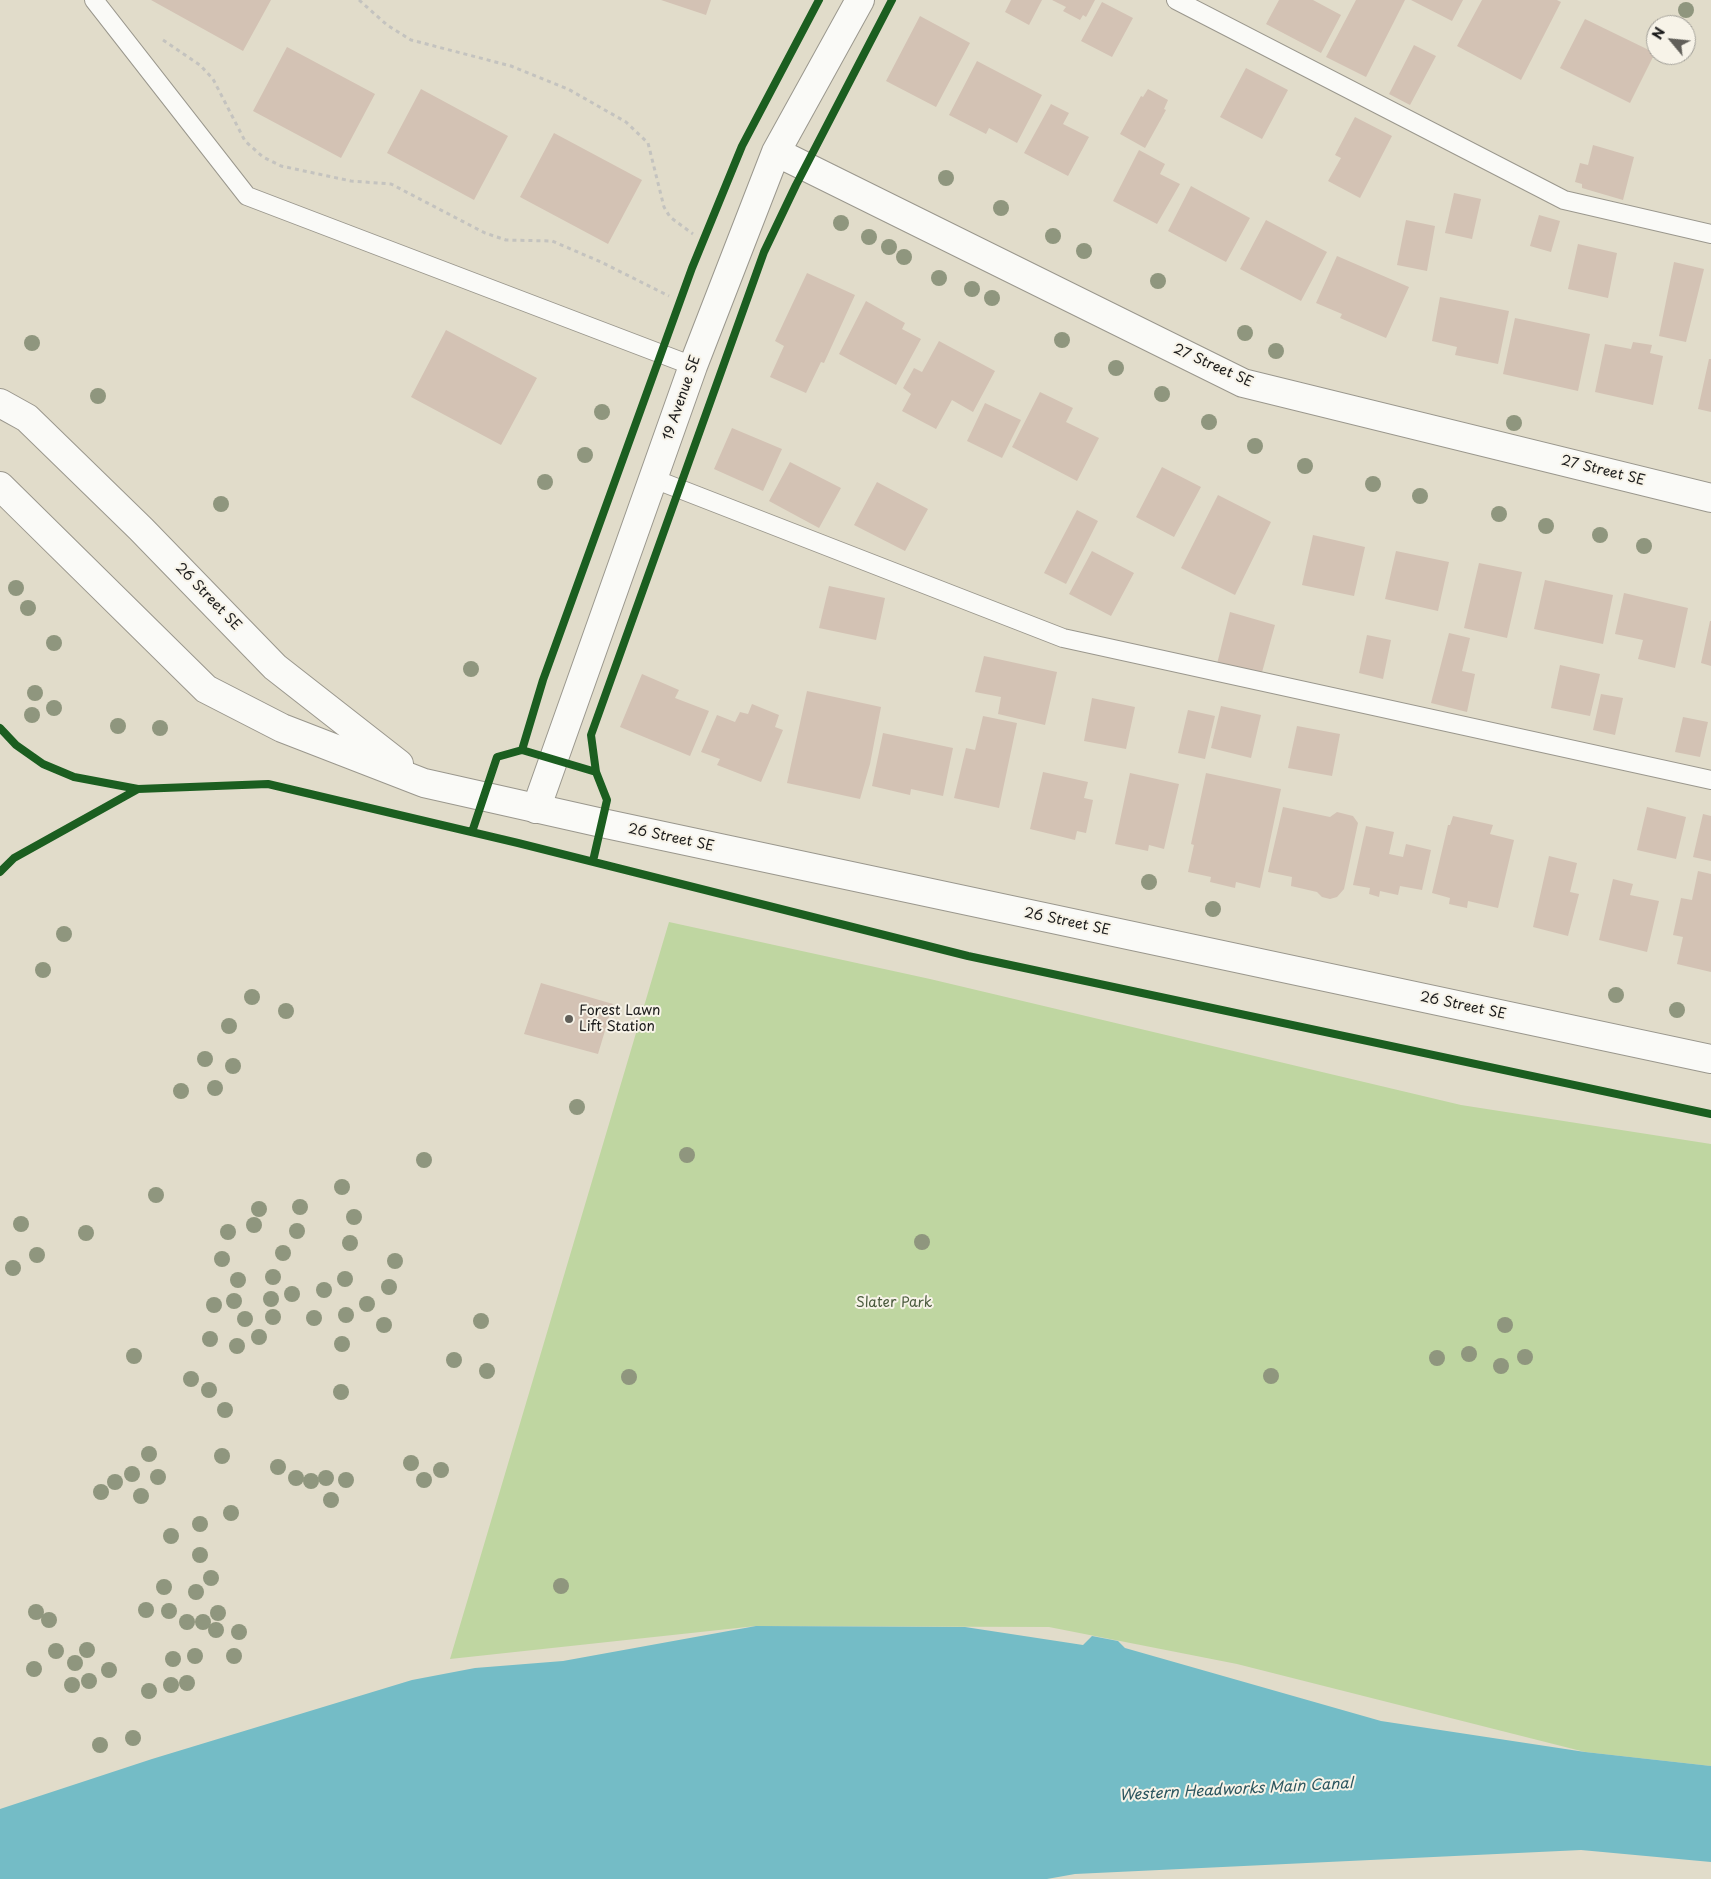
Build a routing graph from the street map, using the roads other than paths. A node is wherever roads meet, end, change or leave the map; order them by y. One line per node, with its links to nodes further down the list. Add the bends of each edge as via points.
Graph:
1 (94, 0): 6 (lane, via 247,196)
2 (860, 0): 4 (street, 19 Avenue SE)
3 (1176, 0): 5 (lane, via 1564,200)
4 (776, 152): 6 (street, 19 Avenue SE); 10 (street, 27 Street SE, via 1243,383)
5 (1711, 234)
6 (693, 366): 8 (street, 19 Avenue SE)
7 (0, 403): 12 (street, 26 Street SE, via 27,418 275,667)
8 (654, 479): 11 (lane, via 1064,638); 13 (street, 19 Avenue SE)
9 (0, 486): 12 (street, 26 Street SE, via 206,689 282,728)
10 (1711, 498)
11 (1711, 780)
12 (424, 783): 13 (street, 26 Street SE)
13 (536, 808): 14 (street, 26 Street SE)
14 (1711, 1059)

